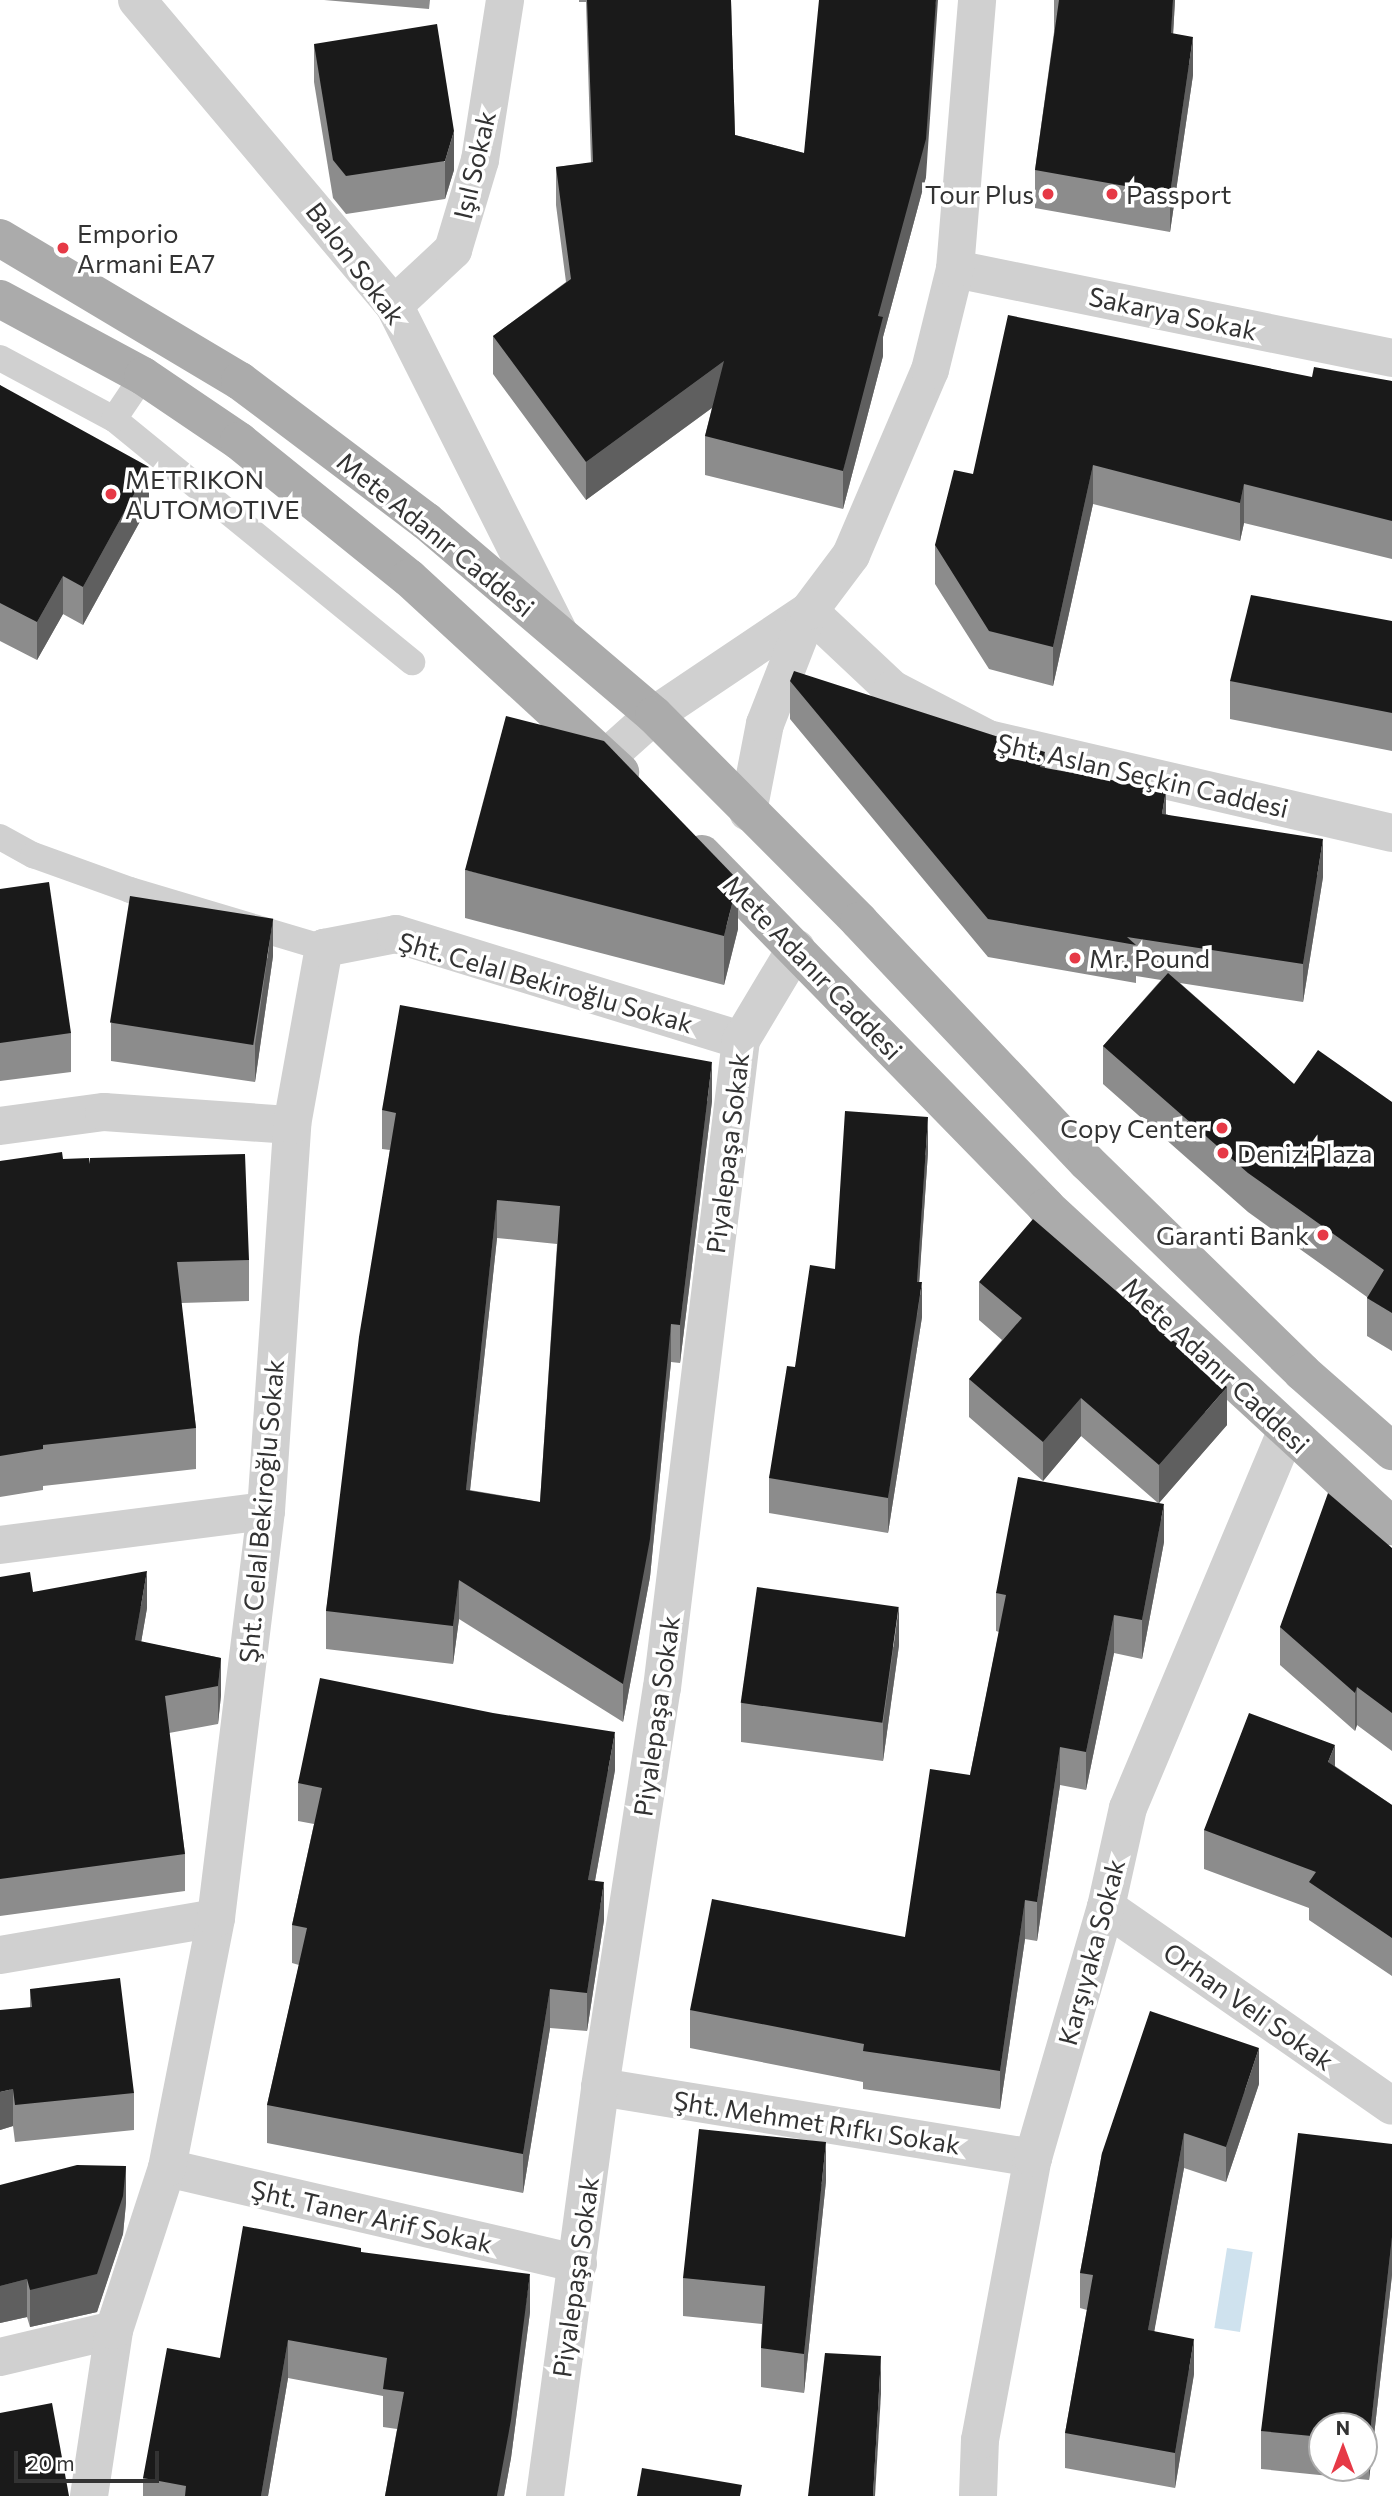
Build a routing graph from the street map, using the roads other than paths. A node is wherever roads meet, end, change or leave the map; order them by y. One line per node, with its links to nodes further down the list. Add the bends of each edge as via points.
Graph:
1 (137, 0): 7 (street, Balon Sokak)
2 (505, 0): 7 (street, Işıl Sokak, via 480,160 453,250)
3 (977, 0): 5 (street)
4 (0, 238): 13 (main road, Mete Adanır Caddesi, via 240,381 426,522)
5 (955, 268): 9 (street, Sakarya Sokak); 12 (street, via 930,370 888,475 851,555)
6 (0, 299): 10 (main road, Mete Adanır Caddesi)
7 (394, 305): 13 (street, Balon Sokak)
8 (0, 358): 11 (lane)
9 (1392, 358)
10 (144, 376): 11 (lane); 16 (main road, Mete Adanır Caddesi, via 239,441 409,578)
11 (114, 419): 14 (lane)
12 (809, 611): 15 (street); 18 (street, via 765,723); 20 (street, Şht. Aslan Seçkin Caddesi, via 892,689 988,739)
13 (560, 635): 15 (main road, Mete Adanır Caddesi)
14 (412, 662)
15 (654, 715): 16 (street); 18 (main road, Mete Adanır Caddesi)
16 (606, 758): 17 (main road, Mete Adanır Caddesi)
17 (644, 796)
18 (748, 812): 28 (main road, Mete Adanır Caddesi, via 859,921 1087,1162 1302,1373)
19 (673, 825): 23 (main road, Mete Adanır Caddesi)
20 (1392, 833)
21 (0, 837): 22 (lane, via 33,855 130,890)
22 (324, 948): 24 (street, Şht. Celal Bekiroğlu Sokak, via 396,934); 25 (street, Şht. Celal Bekiroğlu Sokak)
23 (796, 948): 24 (street, Piyalepaşa Sokak); 27 (main road, Mete Adanır Caddesi, via 1046,1207)
24 (741, 1040): 35 (street, Piyalepaşa Sokak, via 662,1688)
25 (292, 1125): 26 (street, via 104,1112); 29 (street, Şht. Celal Bekiroğlu Sokak)
26 (0, 1126)
27 (1286, 1432): 30 (main road, Mete Adanır Caddesi); 32 (street, Karşıyaka Sokak, via 1128,1808)
28 (1392, 1451)
29 (266, 1511): 31 (street); 33 (street, Şht. Celal Bekiroğlu Sokak)
30 (1392, 1526)
31 (0, 1545)
32 (1106, 1907): 36 (street, Orhan Veli Sokak); 37 (street, Karşıyaka Sokak)
33 (216, 1918): 34 (street); 38 (street, Şht. Celal Bekiroğlu Sokak)
34 (0, 1955)
35 (600, 2087): 37 (street, Şht. Mehmet Rıfkı Sokak); 39 (street, Piyalepaşa Sokak)
36 (1392, 2106)
37 (1033, 2158): 44 (street, Karşıyaka Sokak, via 980,2440)
38 (167, 2168): 39 (street, Şht. Taner Arif Sokak); 40 (street, Şht. Celal Bekiroğlu Sokak)
39 (578, 2264): 43 (street, Piyalepaşa Sokak)
40 (114, 2330): 41 (street); 42 (street, Şht. Celal Bekiroğlu Sokak)
41 (0, 2357)
42 (89, 2496)
43 (545, 2496)
44 (978, 2496)

